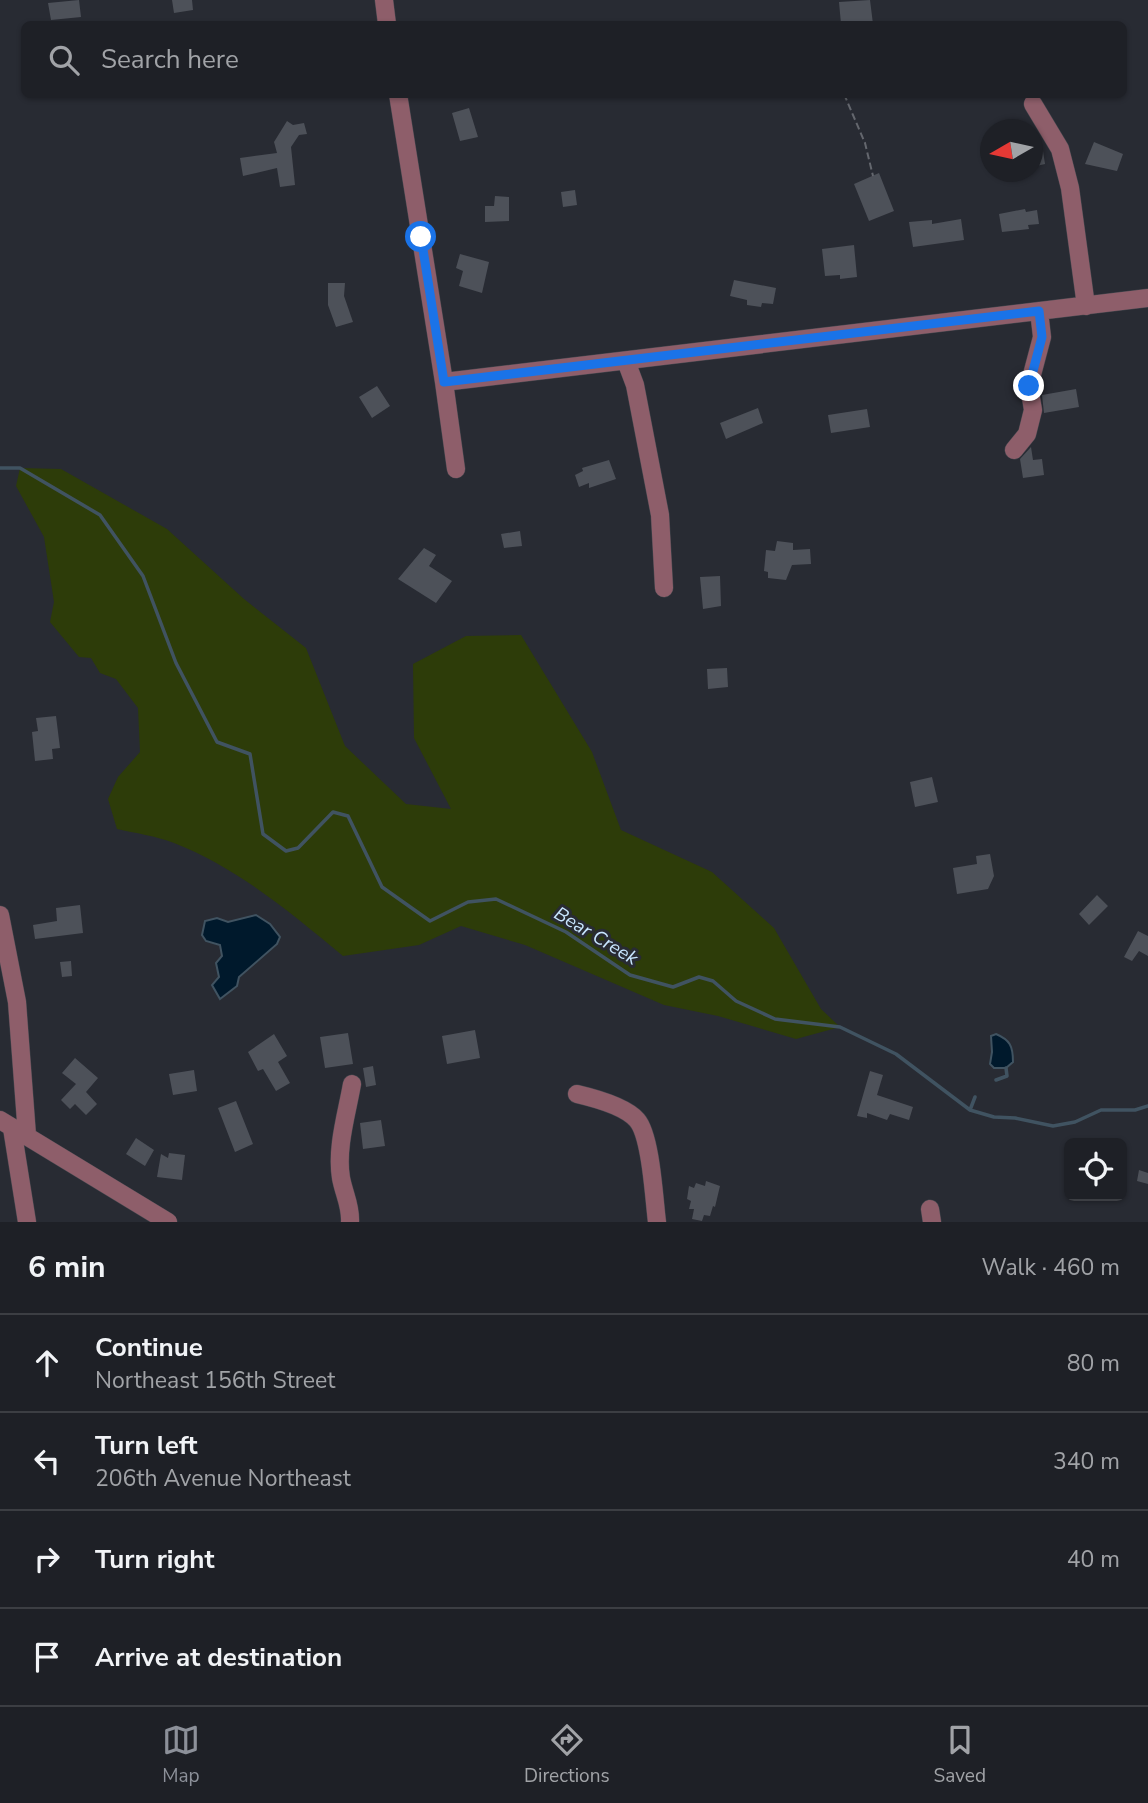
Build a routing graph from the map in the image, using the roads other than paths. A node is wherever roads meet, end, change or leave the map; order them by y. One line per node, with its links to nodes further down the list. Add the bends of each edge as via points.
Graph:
1 (384, 0): 2 (street)
2 (387, 21)
3 (399, 98): 9 (street)
4 (1033, 104): 6 (street, via 1060,149)
5 (1148, 298): 6 (street)
6 (1086, 306): 7 (street)
7 (1039, 311): 8 (street); 10 (street, via 1042,337 1029,386 1033,410 1027,434)
8 (626, 360): 9 (street); 12 (street, via 660,515)
9 (444, 382): 11 (street)
10 (1014, 450)
11 (456, 469)
12 (664, 587)
13 (0, 915): 16 (street, via 17,1002)
14 (352, 1084): 19 (street, via 341,1177)
15 (577, 1094): 20 (street, via 606,1101 637,1120 645,1139)
16 (13, 1128): 17 (street); 18 (street)
17 (27, 1222)
18 (168, 1222)
19 (350, 1222)
20 (657, 1222)

